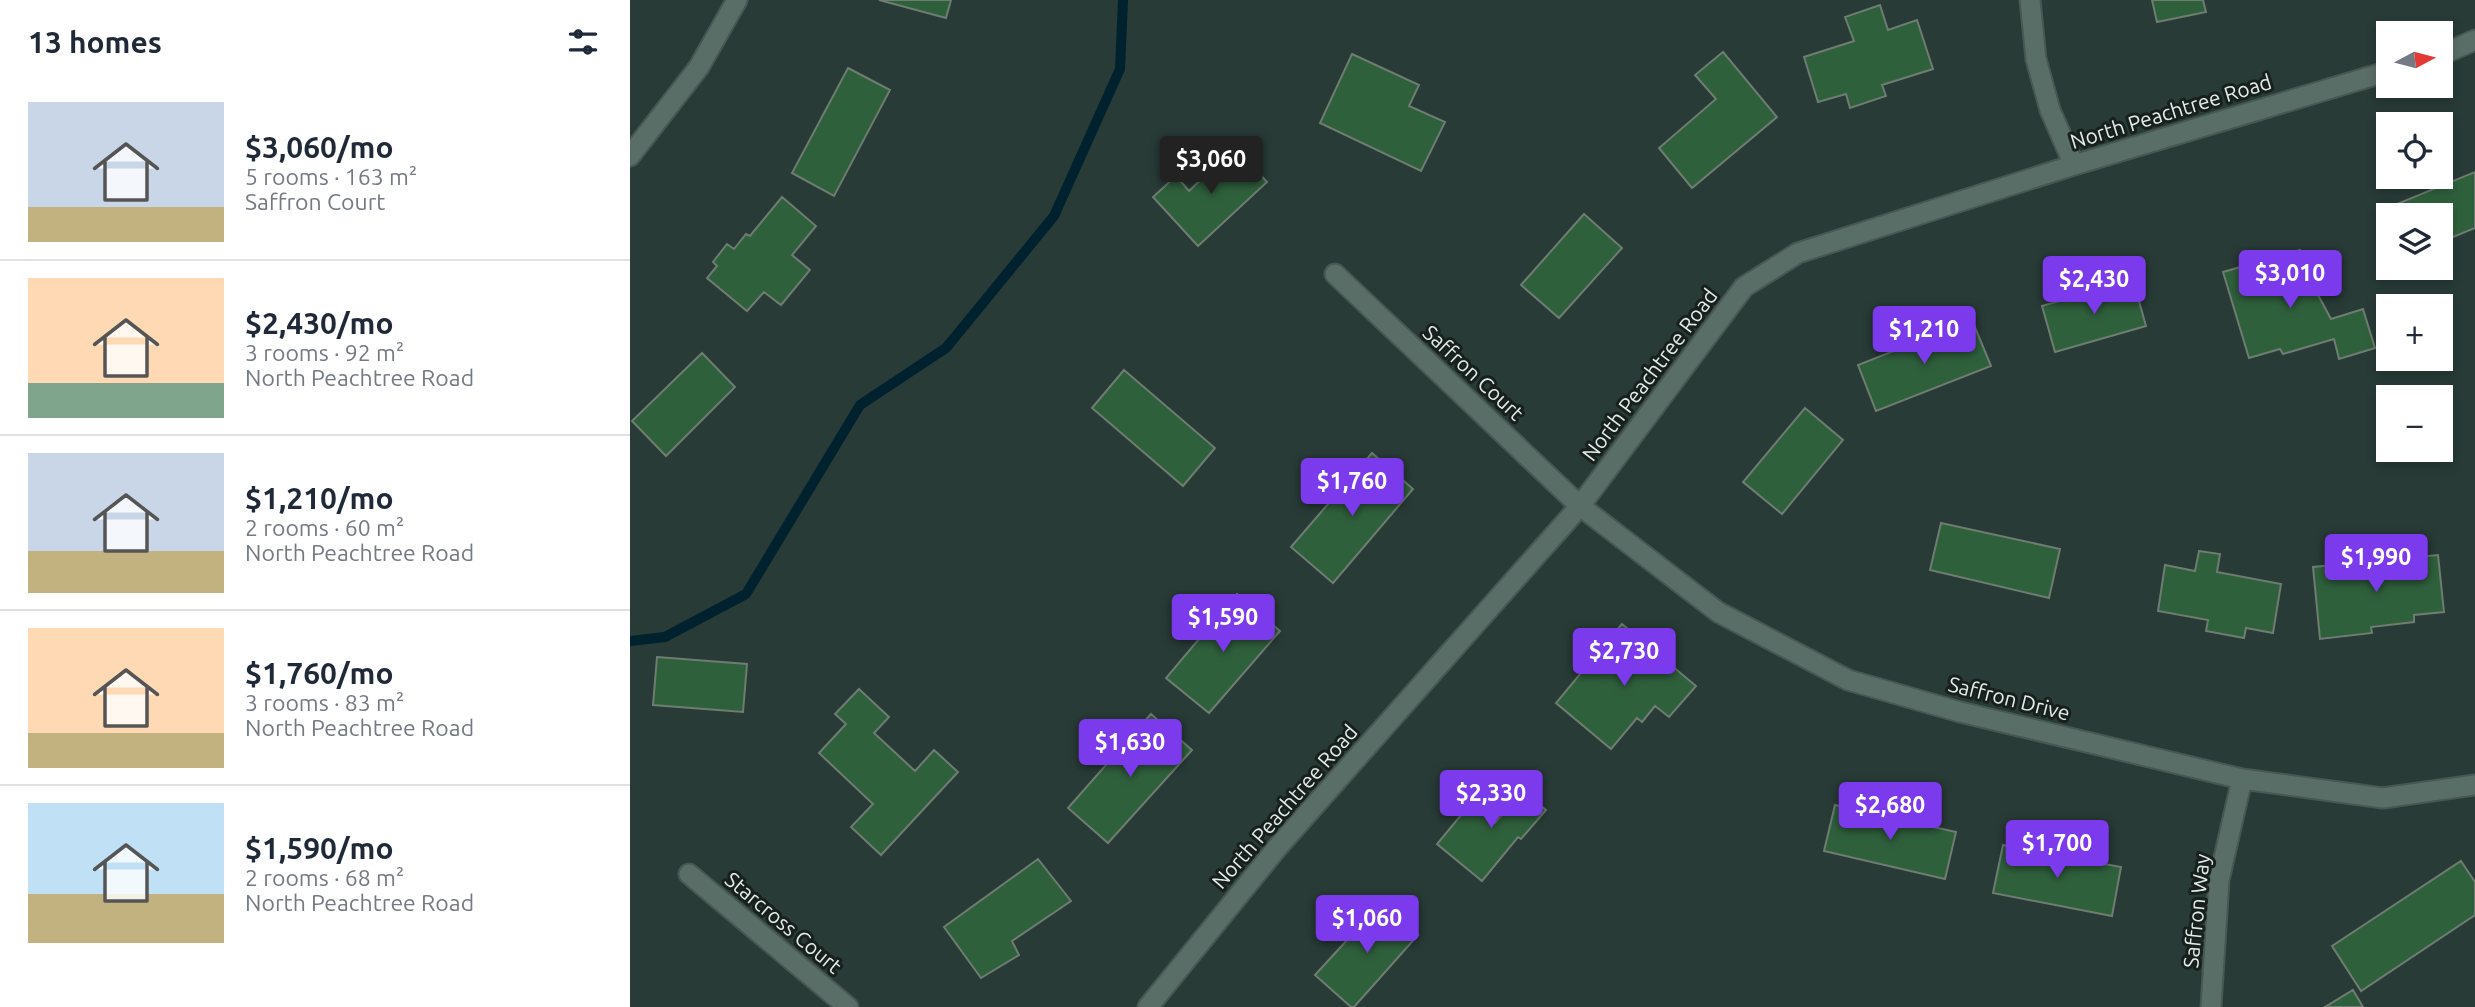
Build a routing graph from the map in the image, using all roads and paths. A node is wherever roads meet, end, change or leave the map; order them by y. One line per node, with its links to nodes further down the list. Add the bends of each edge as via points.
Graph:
1 (737, 0): 6 (street, via 699,67)
2 (2030, 0): 7 (street, via 2036,59 2050,110)
3 (2475, 40): 4 (street)
4 (2454, 49)
5 (2376, 75): 7 (street, North Peachtree Road)
6 (630, 156)
7 (2074, 164): 9 (street, North Peachtree Road, via 1798,253 1744,287)
8 (1335, 274): 9 (street, Saffron Court)
9 (1580, 506): 10 (street, Saffron Drive, via 1718,612 1848,680 1960,712); 14 (street, North Peachtree Road, via 1277,848)
10 (2242, 779): 11 (street, Saffron Drive, via 2383,798); 15 (street, Saffron Way, via 2219,880)
11 (2475, 785)
12 (689, 874): 13 (street, Starcross Court)
13 (848, 1007)
14 (1148, 1007)
15 (2211, 1007)

